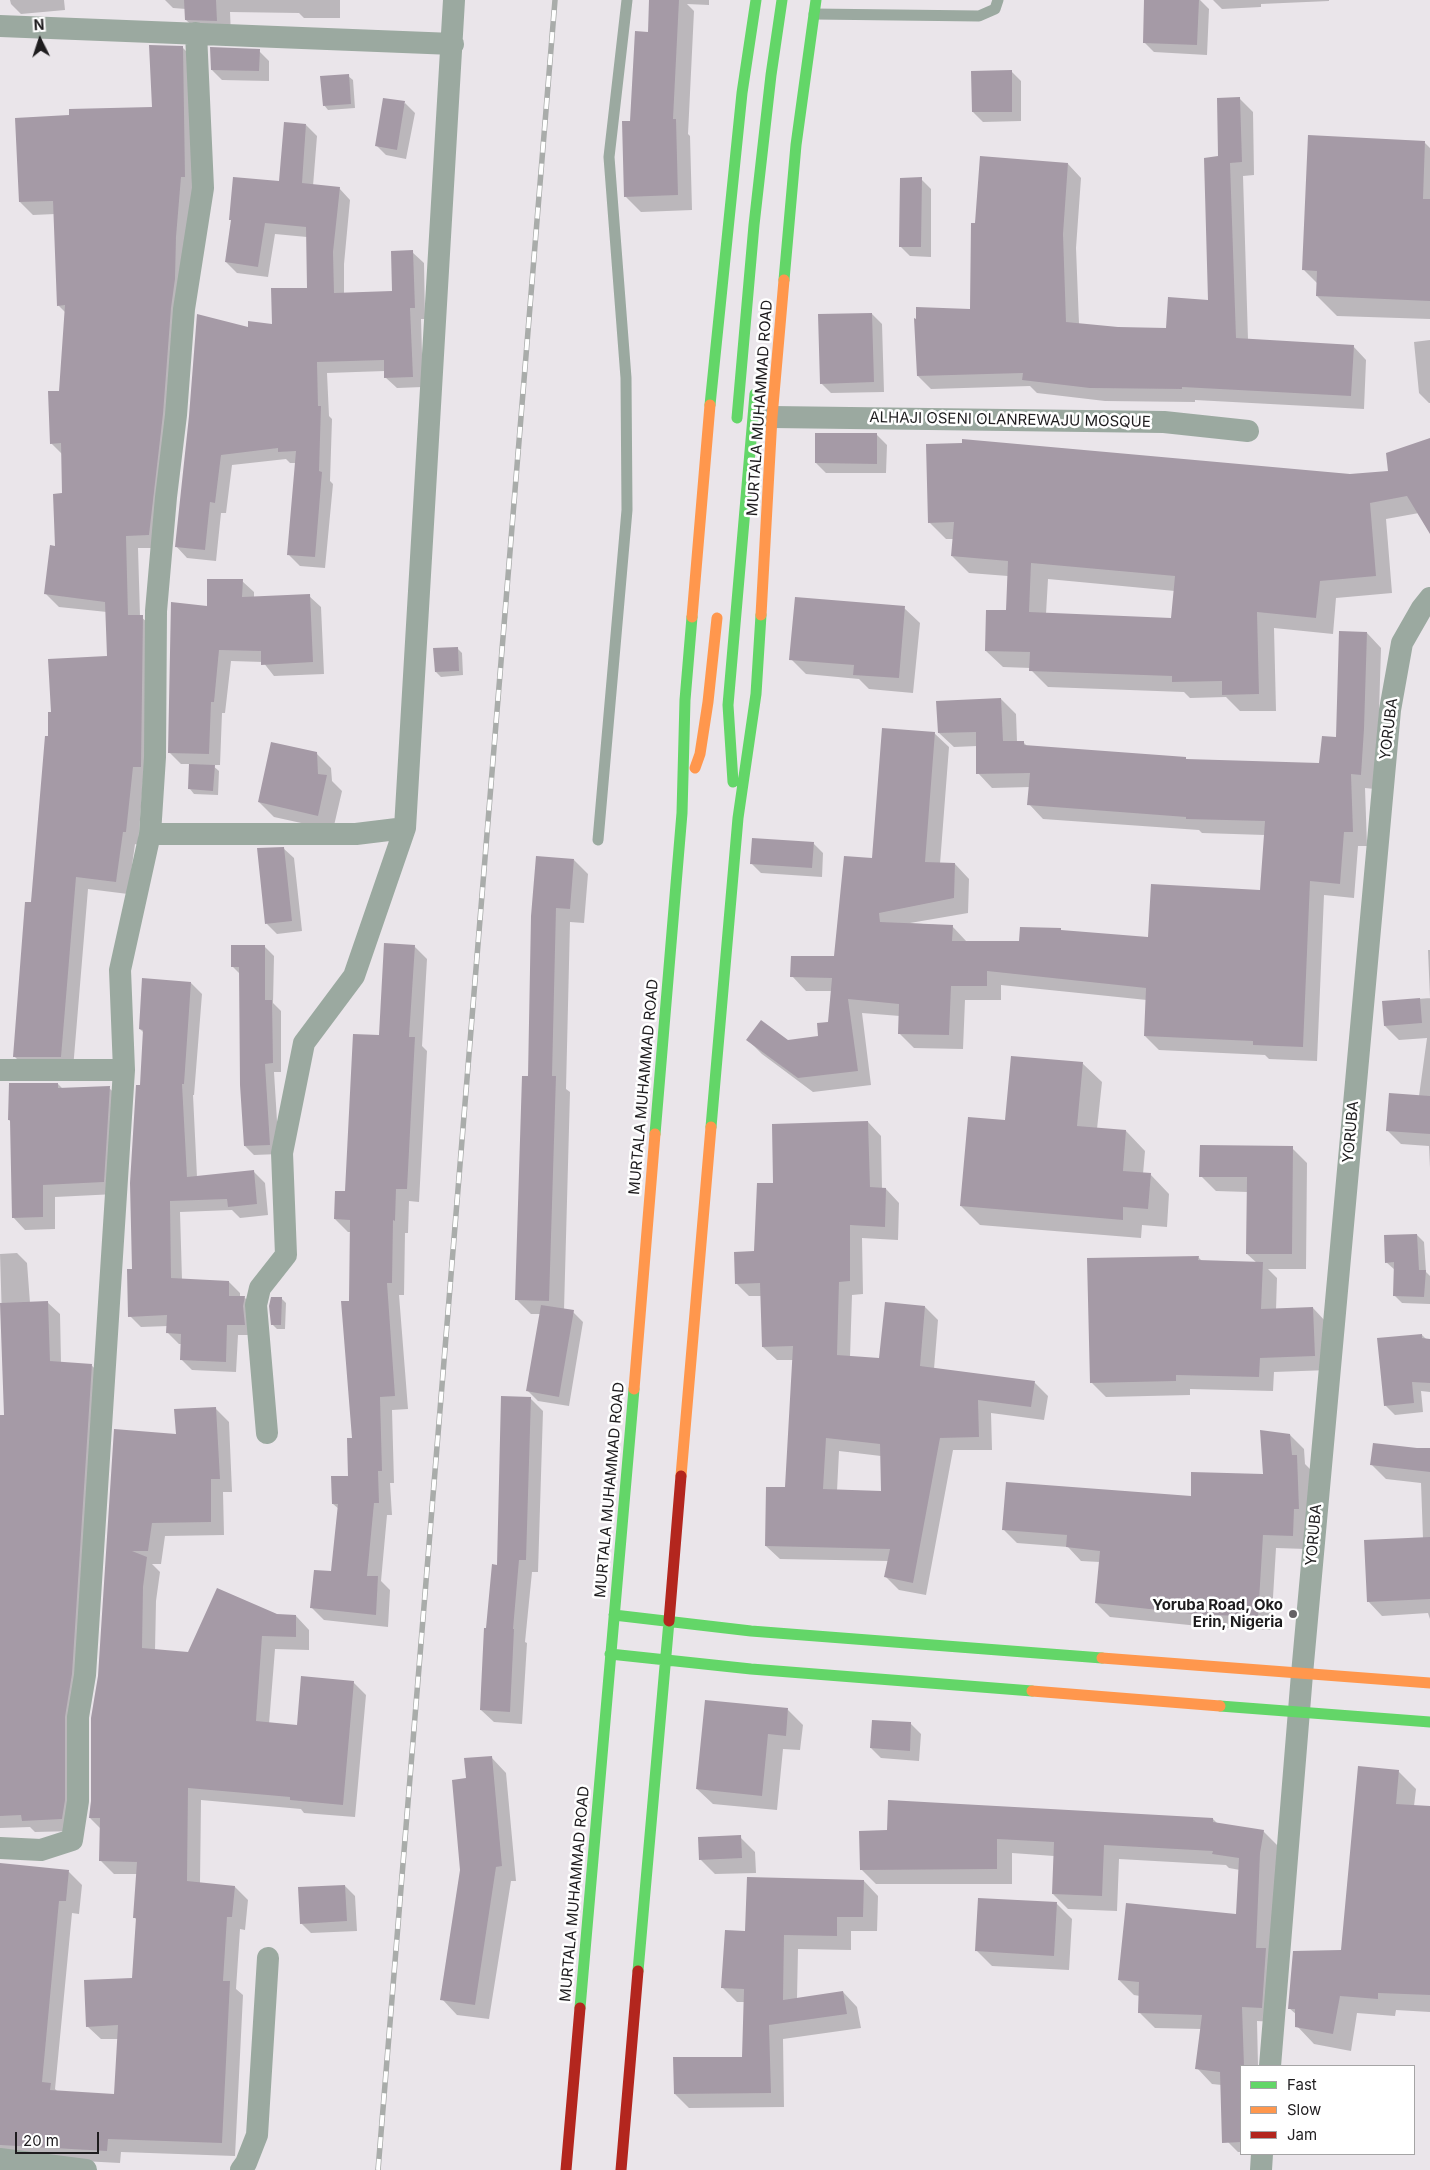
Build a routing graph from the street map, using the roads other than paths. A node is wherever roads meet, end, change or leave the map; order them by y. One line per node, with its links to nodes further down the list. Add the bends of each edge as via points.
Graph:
1 (454, 0): 10 (street)
2 (627, 0): 21 (lane, via 609,157 626,378 627,510)
3 (756, 0): 17 (main road, MURTALA MUHAMMAD ROAD, via 742,93 714,351 685,700)
4 (782, 0): 14 (main road, MURTALA MUHAMMAD ROAD, via 754,225)
5 (816, 0): 7 (main road, MURTALA MUHAMMAD ROAD)
6 (998, 0): 7 (lane, via 995,9 979,16)
7 (814, 14): 12 (main road, MURTALA MUHAMMAD ROAD, via 796,145)
8 (0, 26): 9 (street)
9 (196, 32): 10 (street); 20 (street, via 203,188 184,309 156,611 155,757)
10 (453, 44): 19 (street)
11 (756, 382): 18 (main road, MURTALA MUHAMMAD ROAD, via 728,705 730,756)
12 (772, 417): 13 (street, ALHAJI OSENI OLANREWAJU MOSQUE, via 1164,422); 18 (main road, MURTALA MUHAMMAD ROAD, via 756,694)
13 (1248, 430)
14 (736, 434)
15 (1430, 598): 29 (street, YORUBA, via 1402,643 1390,710)
16 (718, 606): 17 (main road, MURTALA MUHAMMAD ROAD, via 700,754)
17 (682, 812): 25 (main road, MURTALA MUHAMMAD ROAD)
18 (738, 818): 26 (main road, MURTALA MUHAMMAD ROAD)
19 (405, 828): 20 (street, via 356,834); 24 (street, via 354,976 304,1043 282,1153 286,1255 260,1288 256,1305)
20 (150, 834): 23 (street, via 120,970)
21 (598, 840)
22 (0, 1070): 23 (street)
23 (124, 1070): 33 (street, via 85,1674 78,1717 78,1801 72,1840 41,1850)
24 (267, 1433)
25 (614, 1615): 26 (main road); 27 (main road, MURTALA MUHAMMAD ROAD)
26 (668, 1621): 28 (main road, MURTALA MUHAMMAD ROAD); 29 (main road, via 751,1631)
27 (610, 1654): 28 (main road); 40 (main road, MURTALA MUHAMMAD ROAD)
28 (664, 1660): 31 (main road); 41 (main road, MURTALA MUHAMMAD ROAD)
29 (1302, 1674): 30 (main road); 31 (street, YORUBA)
30 (1430, 1683)
31 (1299, 1712): 32 (main road); 35 (street, YORUBA)
32 (1430, 1722)
33 (0, 1848)
34 (268, 1958): 39 (street, via 257,2135)
35 (1270, 2065)
36 (1262, 2155): 42 (street)
37 (0, 2159): 38 (street)
38 (86, 2170)
39 (241, 2170)
40 (566, 2170)
41 (621, 2170)
42 (1261, 2170)

